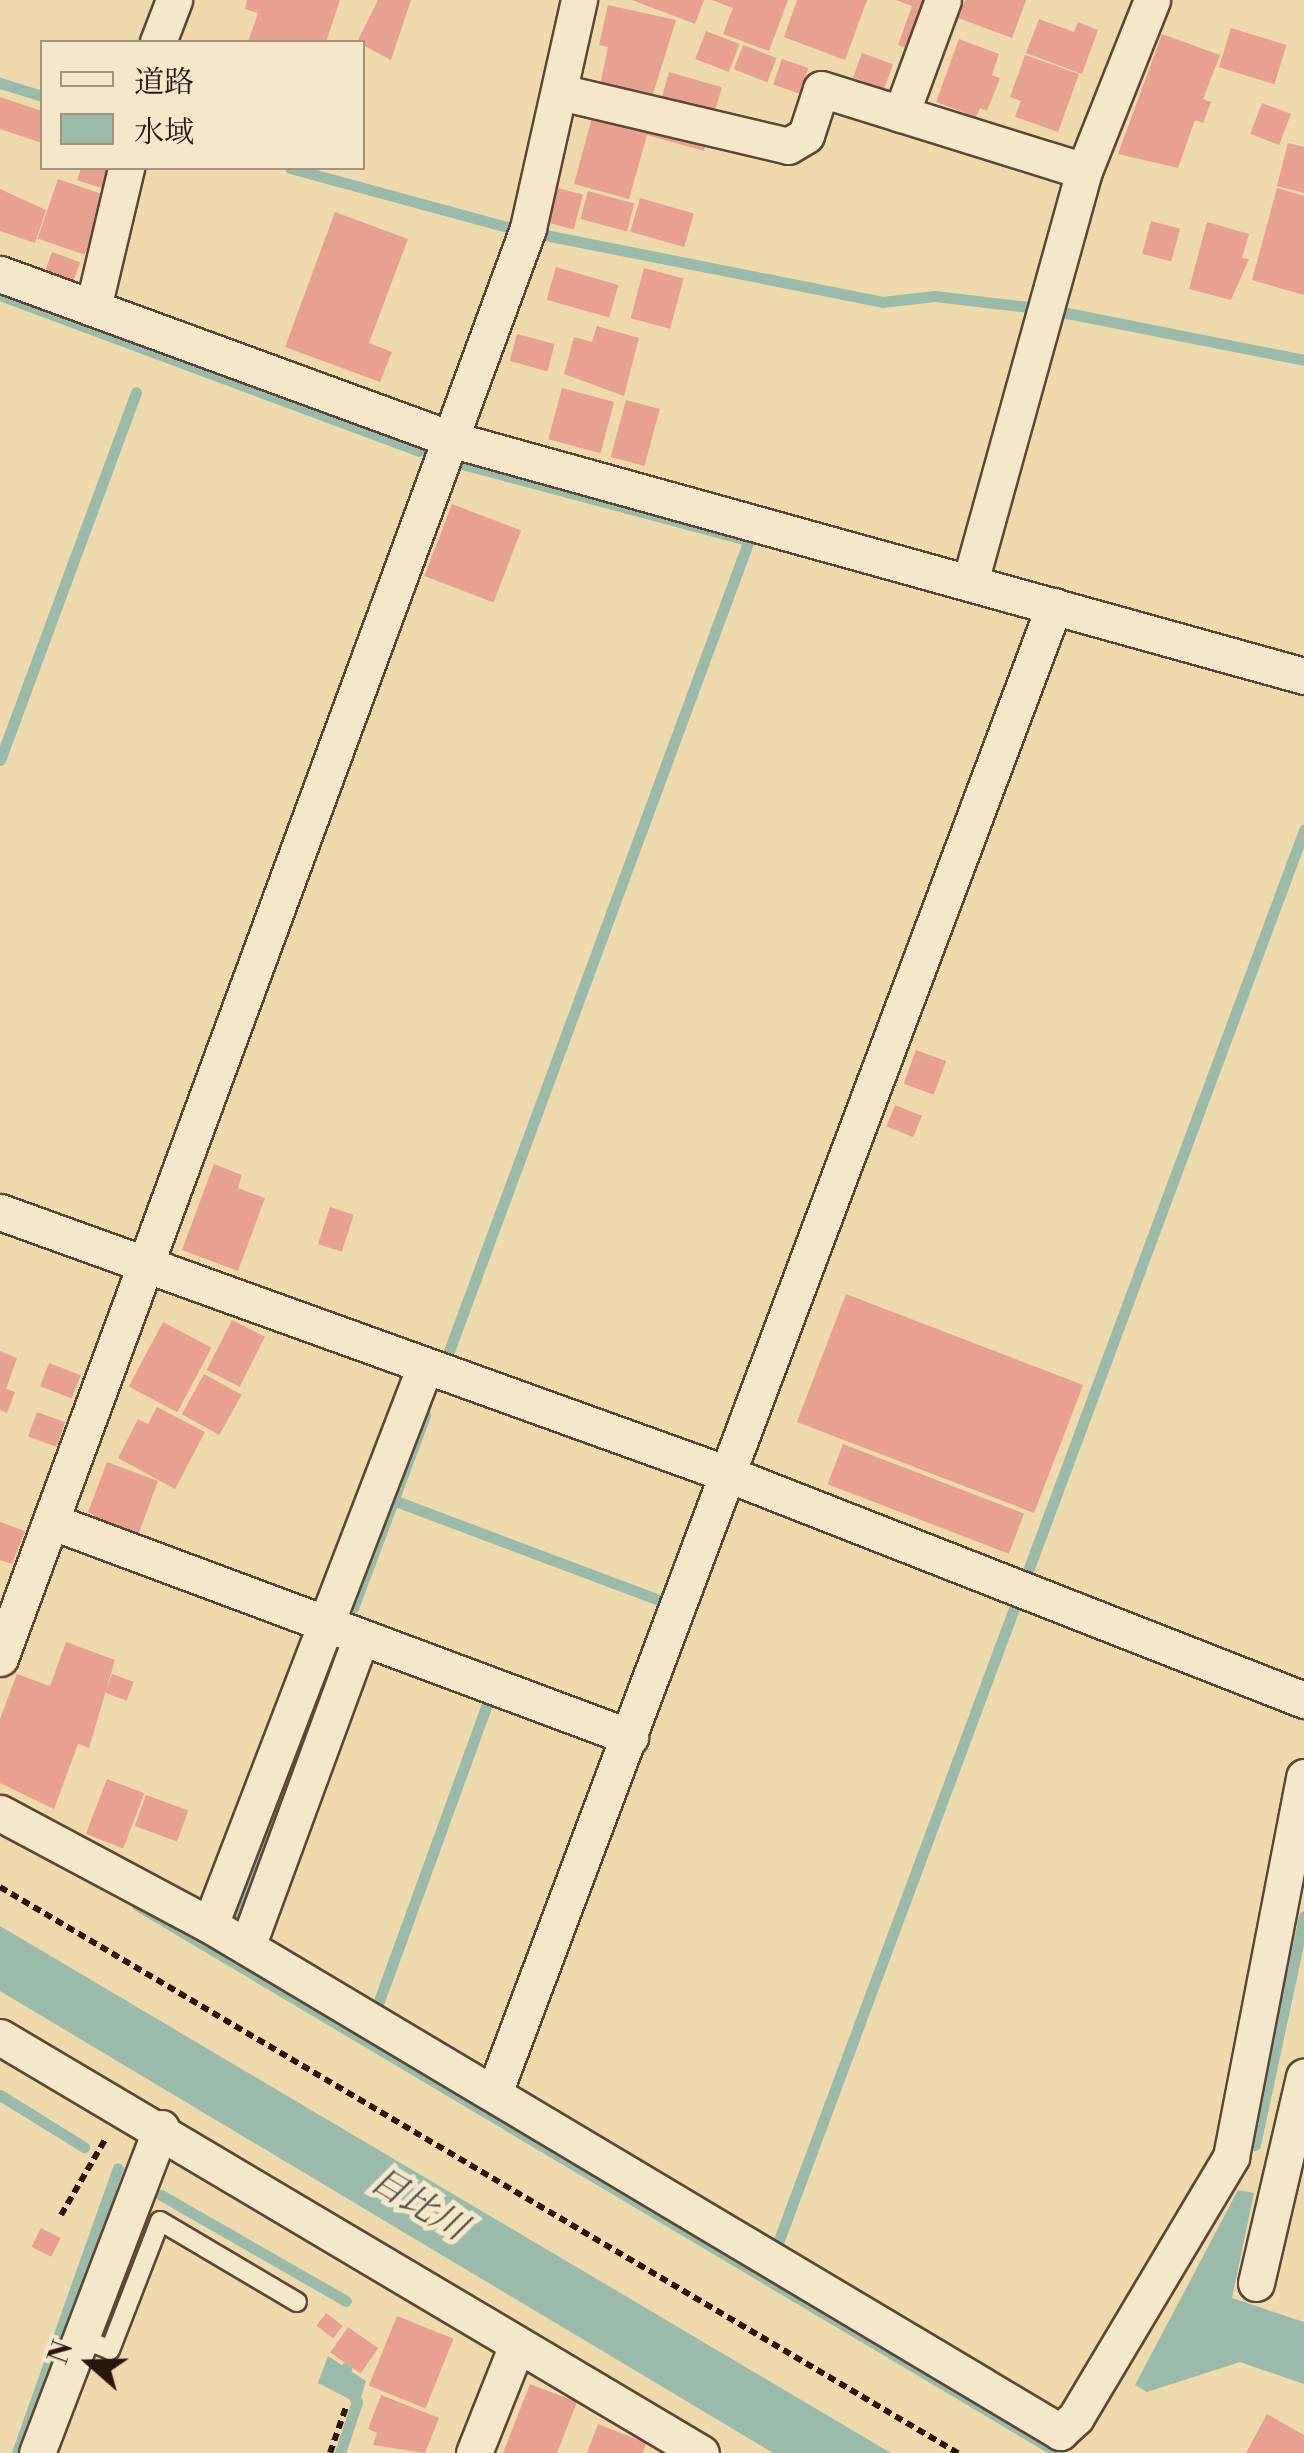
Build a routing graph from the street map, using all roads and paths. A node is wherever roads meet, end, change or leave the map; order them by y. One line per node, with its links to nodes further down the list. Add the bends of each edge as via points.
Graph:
1 (174, 0): 5 (street)
2 (579, 0): 6 (street)
3 (943, 0): 7 (street)
4 (1152, 0): 9 (street)
5 (159, 40)
6 (560, 92): 7 (street, via 788,146 806,135 821,89); 12 (street, via 528,228)
7 (901, 114): 9 (street)
8 (126, 170): 11 (street)
9 (1084, 171): 13 (street)
10 (0, 274): 11 (street)
11 (93, 308): 12 (street)
12 (450, 439): 13 (street); 17 (street)
13 (970, 582): 14 (street)
14 (1054, 606): 15 (street); 19 (street)
15 (1304, 676)
16 (0, 1212): 17 (street)
17 (148, 1268): 18 (street); 20 (street)
18 (424, 1366): 19 (street); 21 (street)
19 (730, 1474): 24 (street); 25 (street)
20 (53, 1522): 21 (street); 23 (street)
21 (326, 1624): 22 (street); 29 (street)
22 (362, 1637): 25 (street); 30 (street)
23 (0, 1658)
24 (1304, 1700)
25 (630, 1736): 33 (street)
26 (1304, 1777): 36 (street)
27 (0, 1813): 29 (street)
28 (0, 1886): 48 (path)
29 (210, 1925): 30 (street)
30 (247, 1947): 33 (street)
31 (0, 2037): 34 (street)
32 (1304, 2076): 37 (street)
33 (494, 2093): 36 (street, via 1060,2432 1076,2417)
34 (124, 2106): 35 (street); 38 (path)
35 (162, 2128): 41 (street); 42 (street)
36 (1230, 2157): 37 (street)
37 (1284, 2170): 39 (street)
38 (62, 2215)
39 (1256, 2283)
40 (297, 2302): 41 (lane, via 160,2221 110,2350)
41 (81, 2338): 45 (street)
42 (517, 2345): 44 (street); 47 (street)
43 (346, 2407): 46 (path)
44 (689, 2450)
45 (36, 2453)
46 (330, 2453)
47 (474, 2453)
48 (958, 2453)

